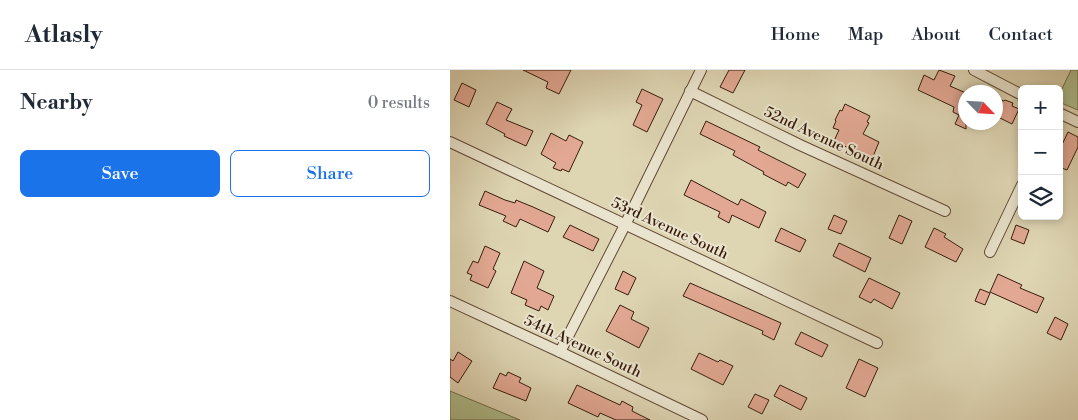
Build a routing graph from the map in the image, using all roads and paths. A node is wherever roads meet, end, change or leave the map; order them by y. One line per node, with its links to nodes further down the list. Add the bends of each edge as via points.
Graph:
1 (701, 70): 3 (street)
2 (974, 70): 4 (street)
3 (690, 91): 9 (street, 52nd Avenue South); 10 (street)
4 (1018, 93)
5 (1063, 115): 6 (street)
6 (1078, 122)
7 (450, 142): 10 (street, 53rd Avenue South)
8 (1018, 193): 11 (street)
9 (945, 211)
10 (626, 223): 13 (street, 53rd Avenue South); 14 (street)
11 (990, 252)
12 (450, 301): 14 (street, 54th Avenue South)
13 (877, 343)
14 (560, 352): 15 (street, 54th Avenue South)
15 (702, 420)

